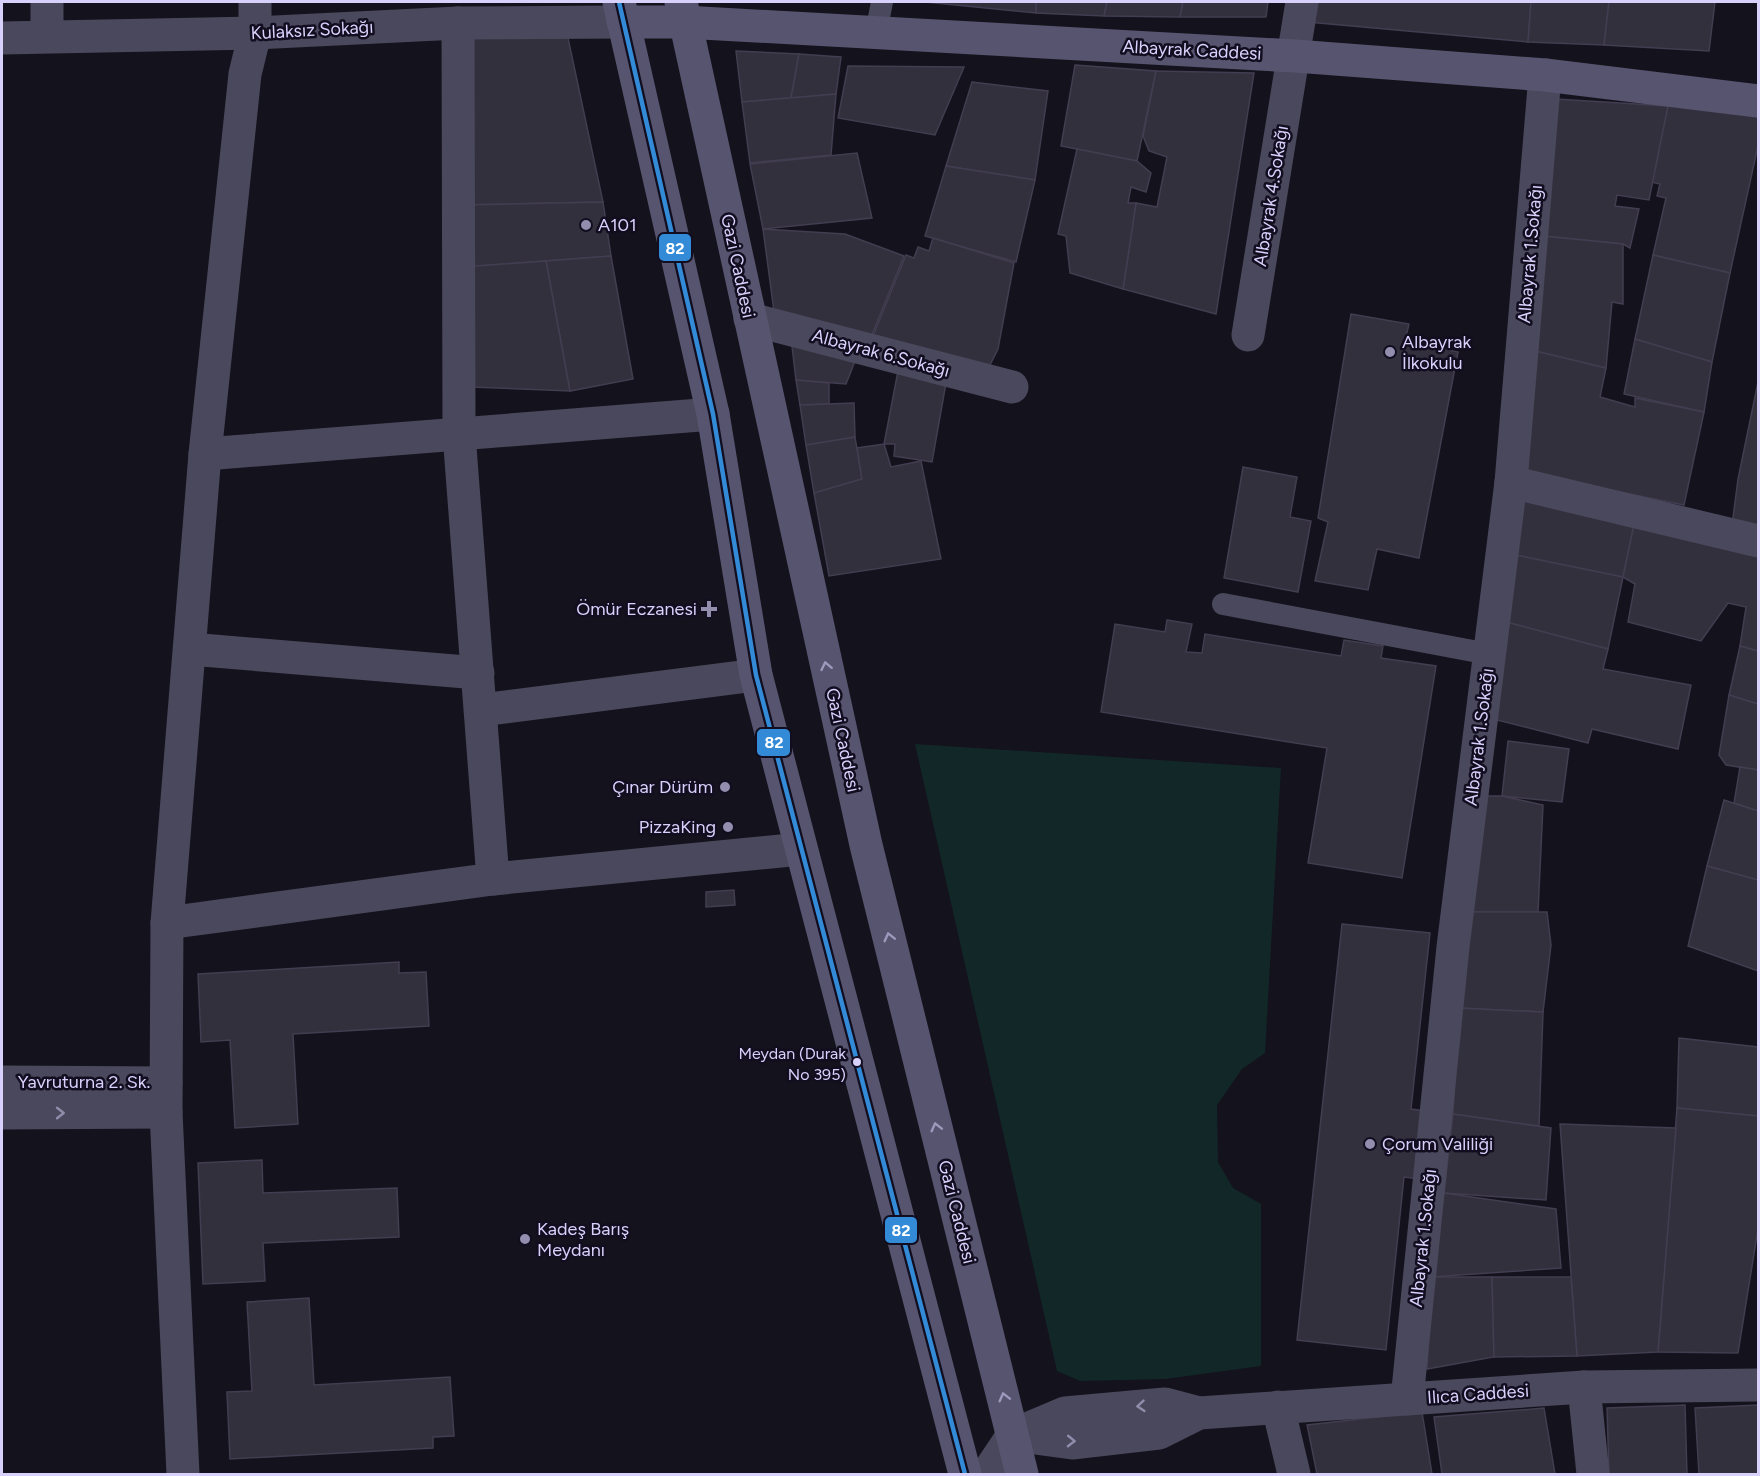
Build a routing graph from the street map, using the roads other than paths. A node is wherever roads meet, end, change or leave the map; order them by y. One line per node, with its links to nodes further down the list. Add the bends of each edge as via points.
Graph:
1 (47, 2): 9 (street)
2 (882, 2): 8 (lane)
3 (1302, 2): 11 (street, Albayrak 4.Sokağı)
4 (621, 12): 5 (street, Albayrak Caddesi); 7 (street, Kulaksız Sokağı); 17 (street)
5 (683, 12): 8 (street, Albayrak Caddesi); 14 (street, Gazi Caddesi)
6 (255, 17): 7 (street, Kulaksız Sokağı); 9 (street, Kulaksız Sokağı); 19 (street, via 244,74)
7 (458, 23): 18 (street)
8 (876, 33): 11 (street, Albayrak Caddesi)
9 (47, 36): 10 (street, Kulaksız Sokağı)
10 (2, 38)
11 (1295, 56): 12 (street, Albayrak Caddesi); 15 (street, Albayrak 4.Sokağı)
12 (1545, 75): 13 (street, Albayrak Caddesi); 20 (street, Albayrak 1.Sokağı)
13 (1758, 101)
14 (750, 319): 16 (street, Albayrak 6.Sokağı); 38 (street, Gazi Caddesi, one-way to 14, via 866,845)
15 (1248, 335)
16 (1012, 387)
17 (713, 414): 18 (street); 26 (street)
18 (459, 434): 19 (street); 25 (street)
19 (205, 454): 23 (street)
20 (1511, 482): 21 (street); 24 (street, Albayrak 1.Sokağı)
21 (1758, 541)
22 (1223, 604): 24 (lane)
23 (190, 649): 25 (street); 30 (street)
24 (1489, 654): 36 (street, Albayrak 1.Sokağı, via 1453,947)
25 (478, 673): 27 (street)
26 (756, 675): 27 (street); 28 (street)
27 (481, 710): 29 (street)
28 (801, 849): 29 (street); 40 (street)
29 (493, 879): 30 (street)
30 (167, 923): 32 (street)
31 (2, 1082): 32 (street, Yavruturna 2. Sk.)
32 (166, 1097): 33 (street, Yavruturna 2. Sk., one-way to 32); 39 (street)
33 (2, 1113)
34 (1758, 1385): 35 (street, Ilıca Caddesi)
35 (1584, 1387): 36 (street, Ilıca Caddesi); 44 (street)
36 (1407, 1399): 37 (street, Ilıca Caddesi)
37 (1278, 1407): 38 (street, Ilıca Caddesi, via 1198,1413 1165,1404 1065,1413); 43 (street)
38 (1013, 1435): 41 (street); 42 (street, Gazi Caddesi)
39 (183, 1474)
40 (965, 1474)
41 (987, 1474)
42 (1022, 1474)
43 (1294, 1474)
44 (1593, 1474)

